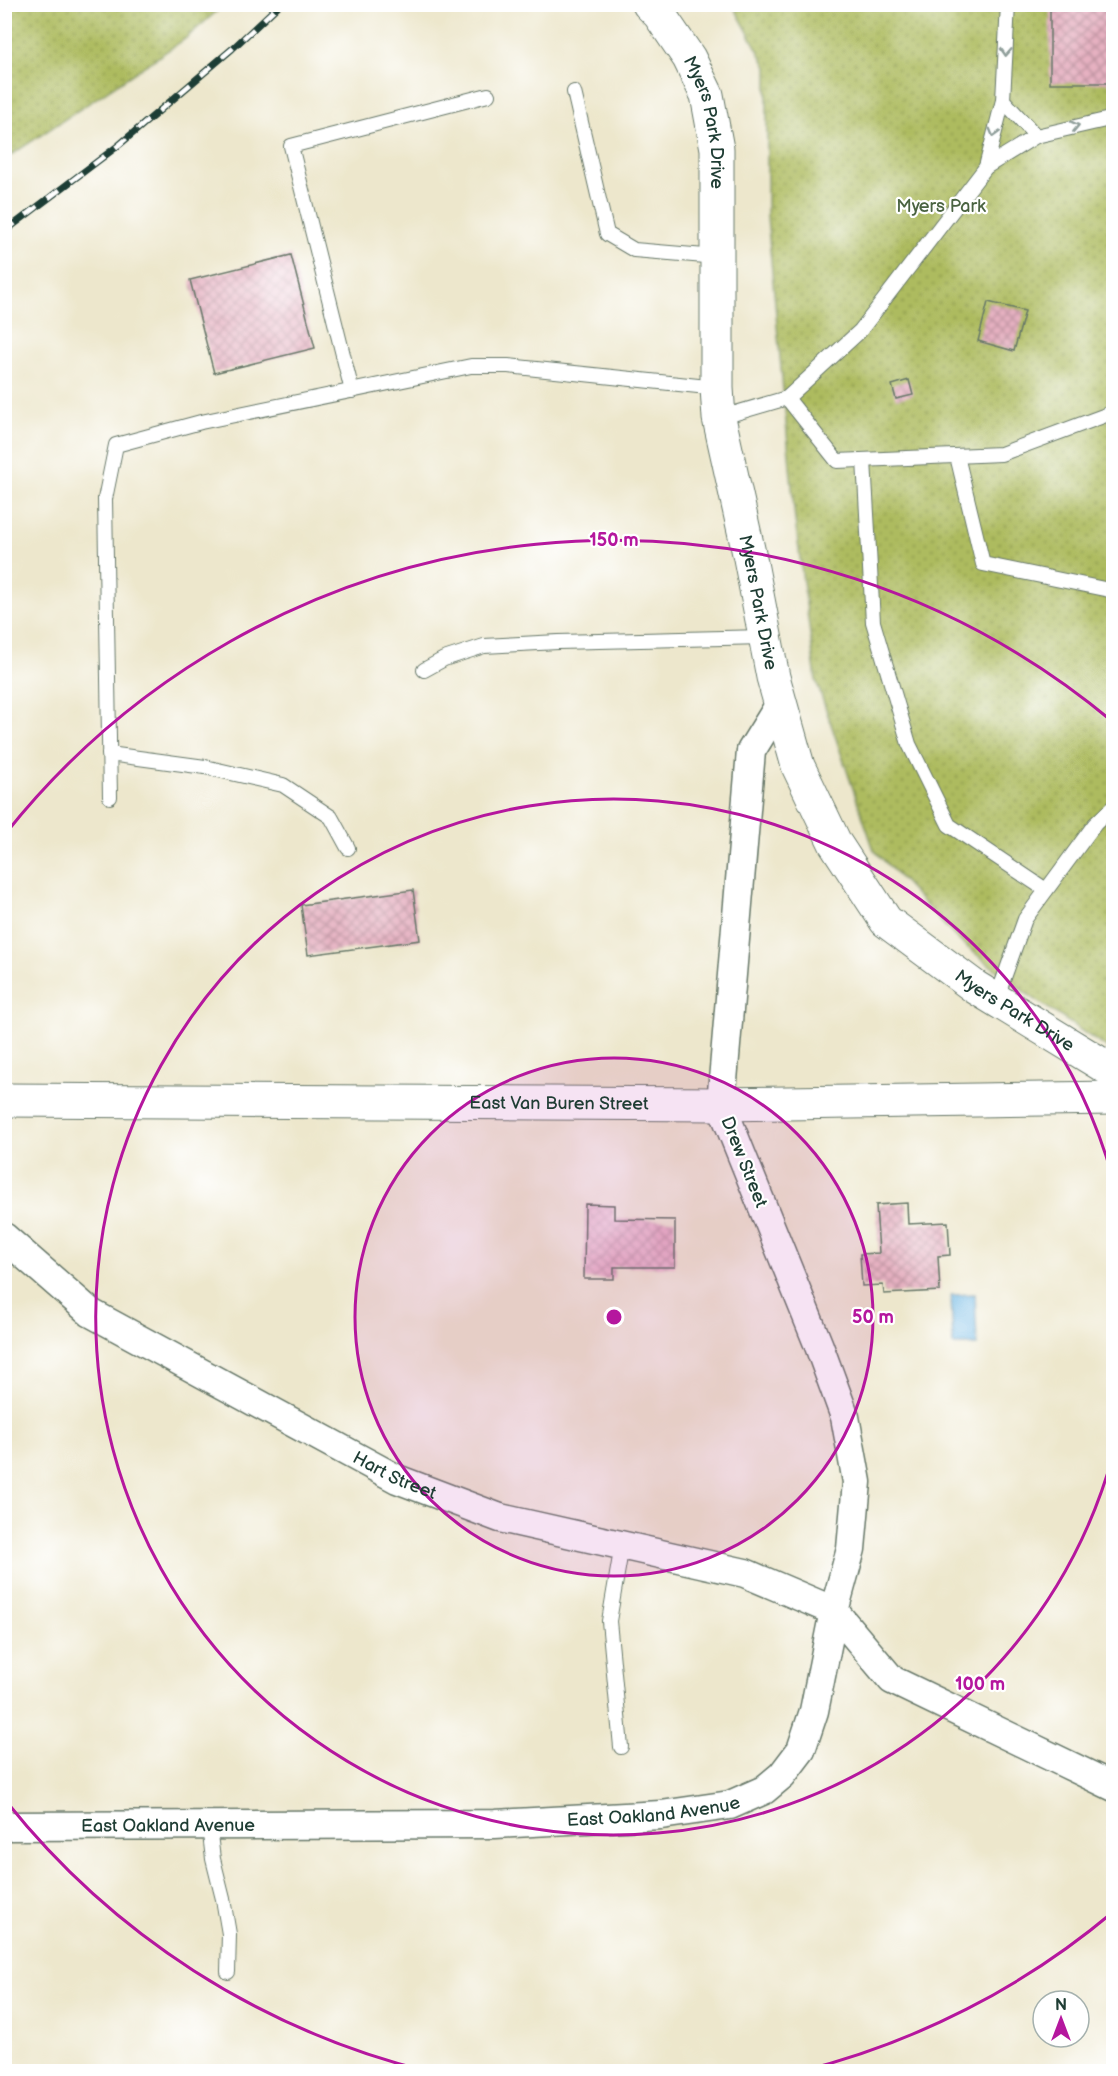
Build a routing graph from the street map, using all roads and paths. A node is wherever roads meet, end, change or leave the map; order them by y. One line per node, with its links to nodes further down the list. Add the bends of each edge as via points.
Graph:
1 (649, 4): 9 (street, Myers Park Drive, via 689,58 707,95 717,149)
2 (1008, 4): 5 (lane, one-way to 5)
3 (574, 93): 9 (lane, via 607,234 634,250)
4 (488, 95): 10 (lane, via 291,146)
5 (1003, 100): 7 (lane); 8 (lane, one-way to 8)
6 (1113, 117): 7 (lane, one-way to 6)
7 (1036, 136): 8 (lane)
8 (986, 167): 11 (lane, via 860,332)
9 (717, 257): 12 (street, Myers Park Drive)
10 (352, 391): 12 (lane, via 471,366 508,366); 20 (lane, via 201,422 116,445 105,499)
11 (787, 398): 12 (lane); 15 (lane, via 837,461)
12 (718, 403): 17 (street, Myers Park Drive)
13 (1113, 412): 14 (lane, via 1001,454)
14 (957, 456): 15 (lane); 16 (lane, via 983,564)
15 (864, 460): 24 (lane, via 873,622 909,744 949,825)
16 (1113, 591)
17 (765, 637): 18 (lane, via 484,646); 19 (street, Myers Park Drive)
18 (424, 670)
19 (780, 704): 25 (street, Myers Park Drive, via 798,766 835,843 886,921); 29 (street, Drew Street, via 751,751)
20 (109, 754): 21 (lane); 23 (lane, via 205,767 283,785 330,817)
21 (110, 797)
22 (1113, 806): 24 (lane)
23 (348, 848)
24 (1046, 890): 25 (lane, via 1025,919)
25 (996, 1000): 26 (street, Myers Park Drive)
26 (1113, 1072)
27 (1113, 1098): 29 (street, East Van Buren Street)
28 (4, 1100): 29 (street, East Van Buren Street)
29 (721, 1104): 32 (street, Drew Street, via 845,1417 857,1482 851,1549)
30 (4, 1237): 31 (street, Hart Street, via 91,1313 397,1479 500,1518)
31 (622, 1545): 32 (street, Hart Street, via 745,1573); 33 (lane, via 609,1621)
32 (834, 1611): 34 (street, via 892,1680); 36 (street, East Oakland Avenue, via 814,1711 801,1750 783,1775 764,1790 730,1805 661,1815 495,1824)
33 (621, 1747)
34 (1113, 1787)
35 (4, 1826): 36 (street, East Oakland Avenue)
36 (208, 1826): 37 (lane, via 229,1934)
37 (228, 1972)

